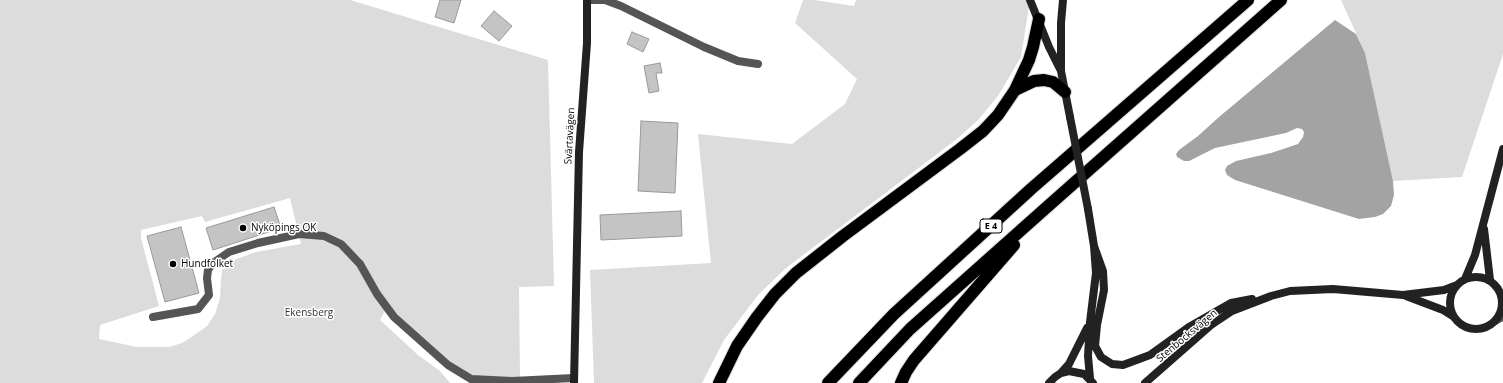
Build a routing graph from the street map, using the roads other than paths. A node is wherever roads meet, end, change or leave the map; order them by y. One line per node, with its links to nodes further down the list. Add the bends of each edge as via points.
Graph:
1 (587, 0): 7 (street, via 605,0 718,53 738,61); 26 (main road, Svärtavägen, via 587,43 579,152)
2 (1030, 0): 6 (main road)
3 (1063, 0): 8 (main road)
4 (1248, 0): 30 (highway, E 4, via 1031,189 894,314)
5 (1281, 0): 12 (highway, E 4)
6 (1038, 19): 8 (main road); 9 (highway, via 1034,47)
7 (758, 64)
8 (1061, 71): 10 (main road)
9 (1015, 90): 10 (highway, via 1034,81 1044,80 1053,82); 29 (highway, via 983,131 843,236 780,288 737,346)
10 (1065, 92): 14 (main road, bridge)
11 (1503, 149): 13 (main road)
12 (1047, 207): 31 (highway, E 4, via 910,330); 32 (highway, via 914,360)
13 (1484, 225): 15 (main road); 16 (main road)
14 (1094, 246): 20 (main road, via 1103,271 1104,290 1095,346 1101,357 1112,364 1123,365 1150,355 1189,327 1231,303); 24 (main road, via 1096,273)
15 (1465, 279): 16 (main road, via 1477,277); 17 (main road)
16 (1490, 280): 18 (main road)
17 (1457, 285): 19 (main road, Stenbocksvägen, via 1444,290); 22 (main road, via 1450,297)
18 (1502, 293): 23 (main road, via 1503,303)
19 (1403, 295): 20 (main road, Stenbocksvägen, via 1333,289 1290,291); 22 (main road, Stenbocksvägen, via 1443,310)
20 (1271, 296): 28 (main road, Stenbocksvägen, via 1232,312 1211,325)
21 (153, 317): 26 (street, via 198,309 209,295 208,270 213,263 229,252 299,234 324,236 341,244 360,264 377,294 394,316 448,365 471,379)
22 (1454, 318): 23 (main road, via 1469,329 1479,330)
23 (1499, 320)
24 (1090, 322): 25 (main road, via 1069,364); 27 (main road, via 1088,356)
25 (1061, 373): 27 (main road, via 1084,374); 33 (main road)
26 (574, 381)
27 (1092, 381)
28 (1147, 382): 34 (main road, Stenbocksvägen)
29 (719, 383)
30 (828, 383)
31 (859, 383)
32 (901, 383)
33 (1049, 383)
34 (1140, 383)

